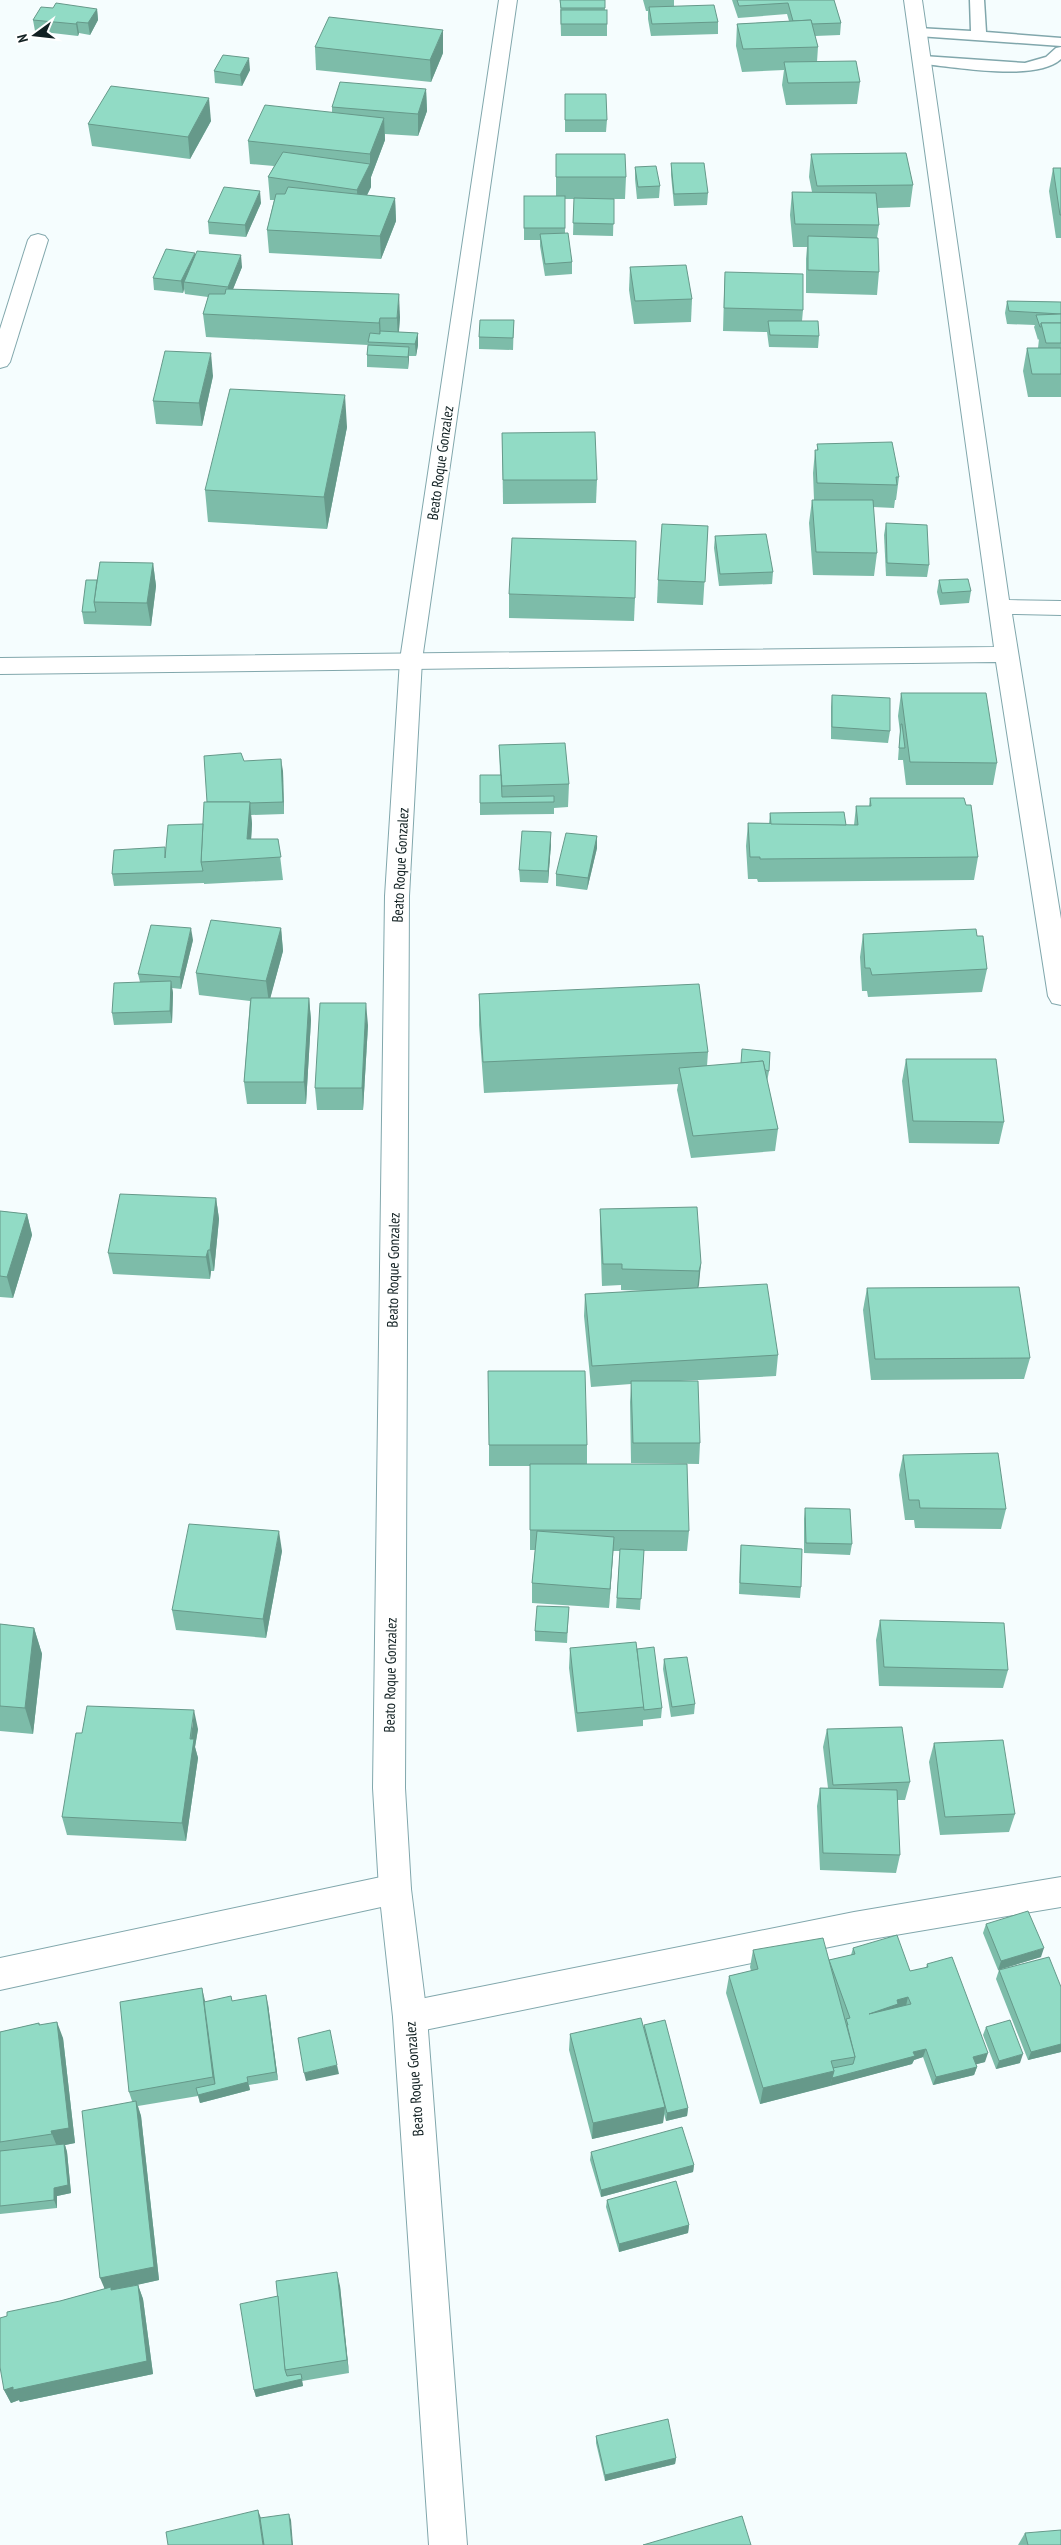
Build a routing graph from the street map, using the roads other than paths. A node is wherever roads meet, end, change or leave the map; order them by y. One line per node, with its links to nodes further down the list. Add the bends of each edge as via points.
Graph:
1 (508, 0): 14 (street, Beato Roque Gonzalez)
2 (913, 0): 4 (street)
3 (977, 0): 5 (lane)
4 (918, 32): 5 (lane); 8 (street)
5 (979, 36): 6 (lane)
6 (1061, 42)
7 (1061, 51): 8 (lane, via 1051,60 1026,68)
8 (923, 60): 11 (street)
9 (38, 240): 10 (street)
10 (0, 362)
11 (1001, 607): 12 (street); 13 (street)
12 (1061, 608)
13 (1006, 654): 14 (street); 16 (street)
14 (411, 660): 15 (street); 17 (street, Beato Roque Gonzalez, via 397,896 389,1788)
15 (0, 666)
16 (1061, 996)
17 (395, 1889): 19 (street); 20 (street, Beato Roque Gonzalez)
18 (1061, 1892): 20 (street, via 854,1927)
19 (0, 1974)
20 (410, 2017): 21 (street, Beato Roque Gonzalez)
21 (448, 2545)

